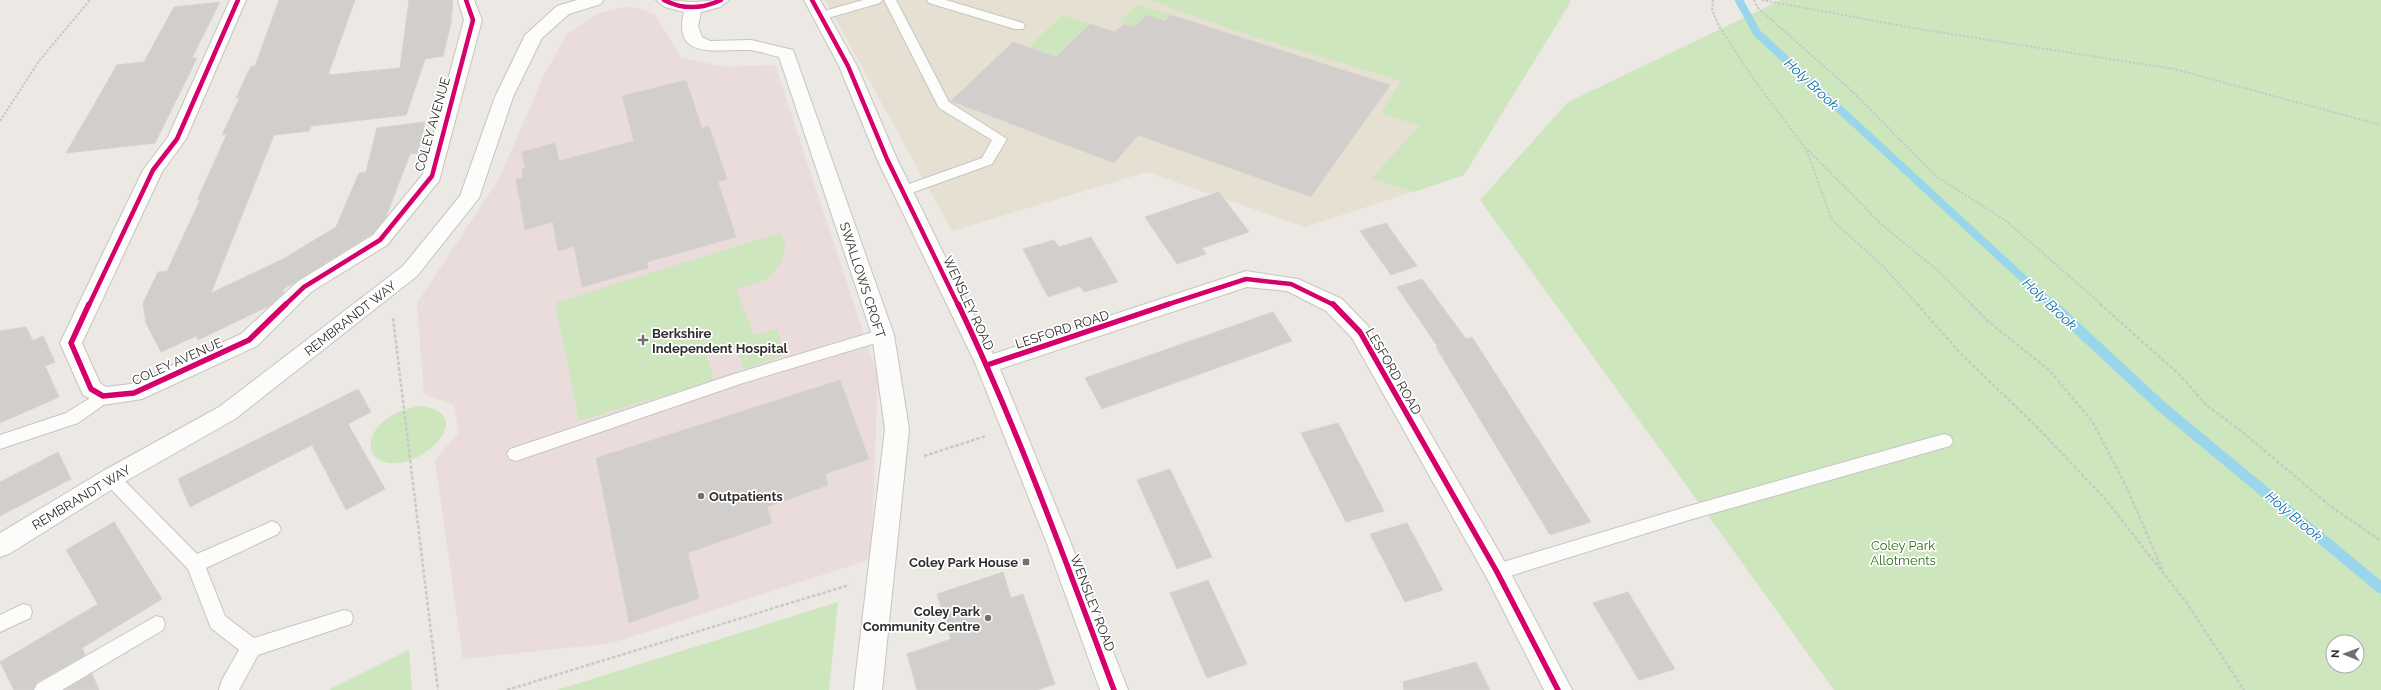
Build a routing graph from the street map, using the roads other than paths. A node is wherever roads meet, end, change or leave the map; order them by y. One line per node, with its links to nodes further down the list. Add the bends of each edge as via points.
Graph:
1 (238, 0): 15 (street, via 177,138 153,170 71,343 92,389)
2 (466, 0): 15 (street, COLEY AVENUE, via 473,20 432,176 380,240 304,287 249,340 134,393)
3 (595, 0): 19 (street, REMBRANDT WAY, via 563,10 534,34 504,97 469,198 410,271 227,413)
4 (664, 0): 9 (street, via 681,7)
5 (721, 0): 9 (street)
6 (876, 0): 10 (lane)
7 (890, 0): 12 (lane, via 944,105 1000,139 987,161)
8 (933, 0): 11 (lane)
9 (693, 8): 13 (street, SWALLOWS CROFT, via 689,26 694,40 707,46 751,45 787,54)
10 (817, 8): 12 (street, WENSLEY ROAD, via 848,66 887,160)
11 (1019, 26)
12 (903, 191): 14 (street, WENSLEY ROAD)
13 (883, 335): 18 (lane, via 740,378); 31 (street, SWALLOWS CROFT, via 897,429)
14 (987, 365): 23 (street, LESFORD ROAD, via 1246,279 1291,284 1334,305 1360,332); 32 (street, WENSLEY ROAD, via 1058,541)
15 (103, 396): 17 (lane, via 72,418)
16 (1944, 441): 23 (lane, via 1689,513)
17 (0, 442)
18 (516, 454)
19 (111, 478): 21 (street, REMBRANDT WAY); 22 (lane)
20 (272, 529): 22 (lane)
21 (0, 546)
22 (195, 564): 28 (lane, via 218,622)
23 (1497, 572): 33 (street, LESFORD ROAD)
24 (23, 612): 26 (lane)
25 (344, 618): 28 (lane)
26 (0, 624)
27 (156, 624): 29 (lane)
28 (251, 648): 30 (lane)
29 (44, 690)
30 (229, 690)
31 (868, 690)
32 (1114, 690)
33 (1558, 690)

